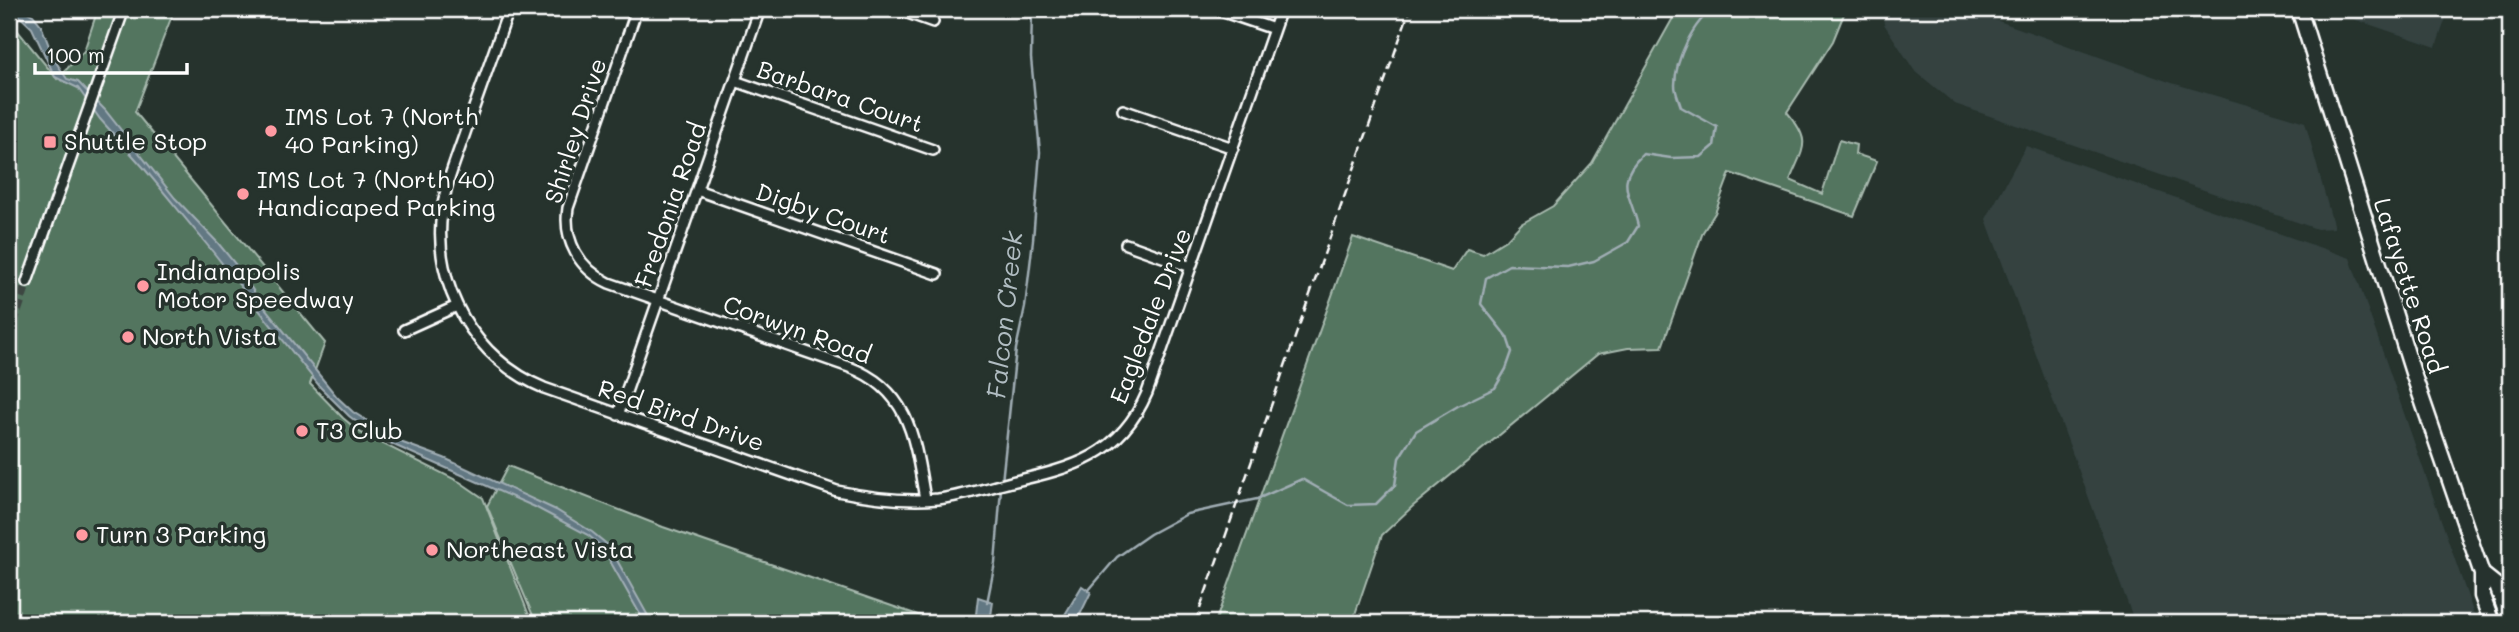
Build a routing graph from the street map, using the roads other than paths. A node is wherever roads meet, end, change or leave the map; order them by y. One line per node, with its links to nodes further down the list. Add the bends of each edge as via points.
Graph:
1 (124, 9): 19 (street)
2 (509, 9): 21 (street, Red Bird Drive, via 442,210 442,257)
3 (637, 9): 20 (street, Shirley Drive, via 569,203 567,227 576,255 595,275)
4 (760, 9): 11 (street, Fredonia Road)
5 (896, 9): 9 (street)
6 (1215, 9): 10 (street)
7 (1281, 9): 10 (street, Eagledale Drive)
8 (2299, 9): 25 (main road, Lafayette Road, via 2414,376)
9 (933, 22)
10 (1274, 29): 13 (street, Eagledale Drive)
11 (735, 81): 14 (street, Barbara Court); 15 (street, Fredonia Road)
12 (1123, 110): 13 (street)
13 (1233, 148): 17 (street, Eagledale Drive)
14 (933, 150)
15 (697, 190): 18 (street, Digby Court); 20 (street, Fredonia Road)
16 (1126, 244): 17 (street)
17 (1191, 267): 24 (street, Eagledale Drive, via 1147,393 1128,426 1104,449 1057,471)
18 (937, 274)
19 (27, 282)
20 (658, 300): 23 (street, Fredonia Road); 24 (street, Corwyn Road, via 849,367 874,380 898,403 910,424)
21 (457, 306): 22 (street); 23 (street, Red Bird Drive, via 483,345 517,374)
22 (404, 330)
23 (618, 415): 24 (street, Red Bird Drive, via 837,491)
24 (925, 499)
25 (2483, 574): 26 (main road, Lafayette Road, via 2497,586); 27 (main road, Lafayette Road, via 2482,596)
26 (2507, 607): 28 (main road, Lafayette Road)
27 (2492, 623)
28 (2510, 623)

